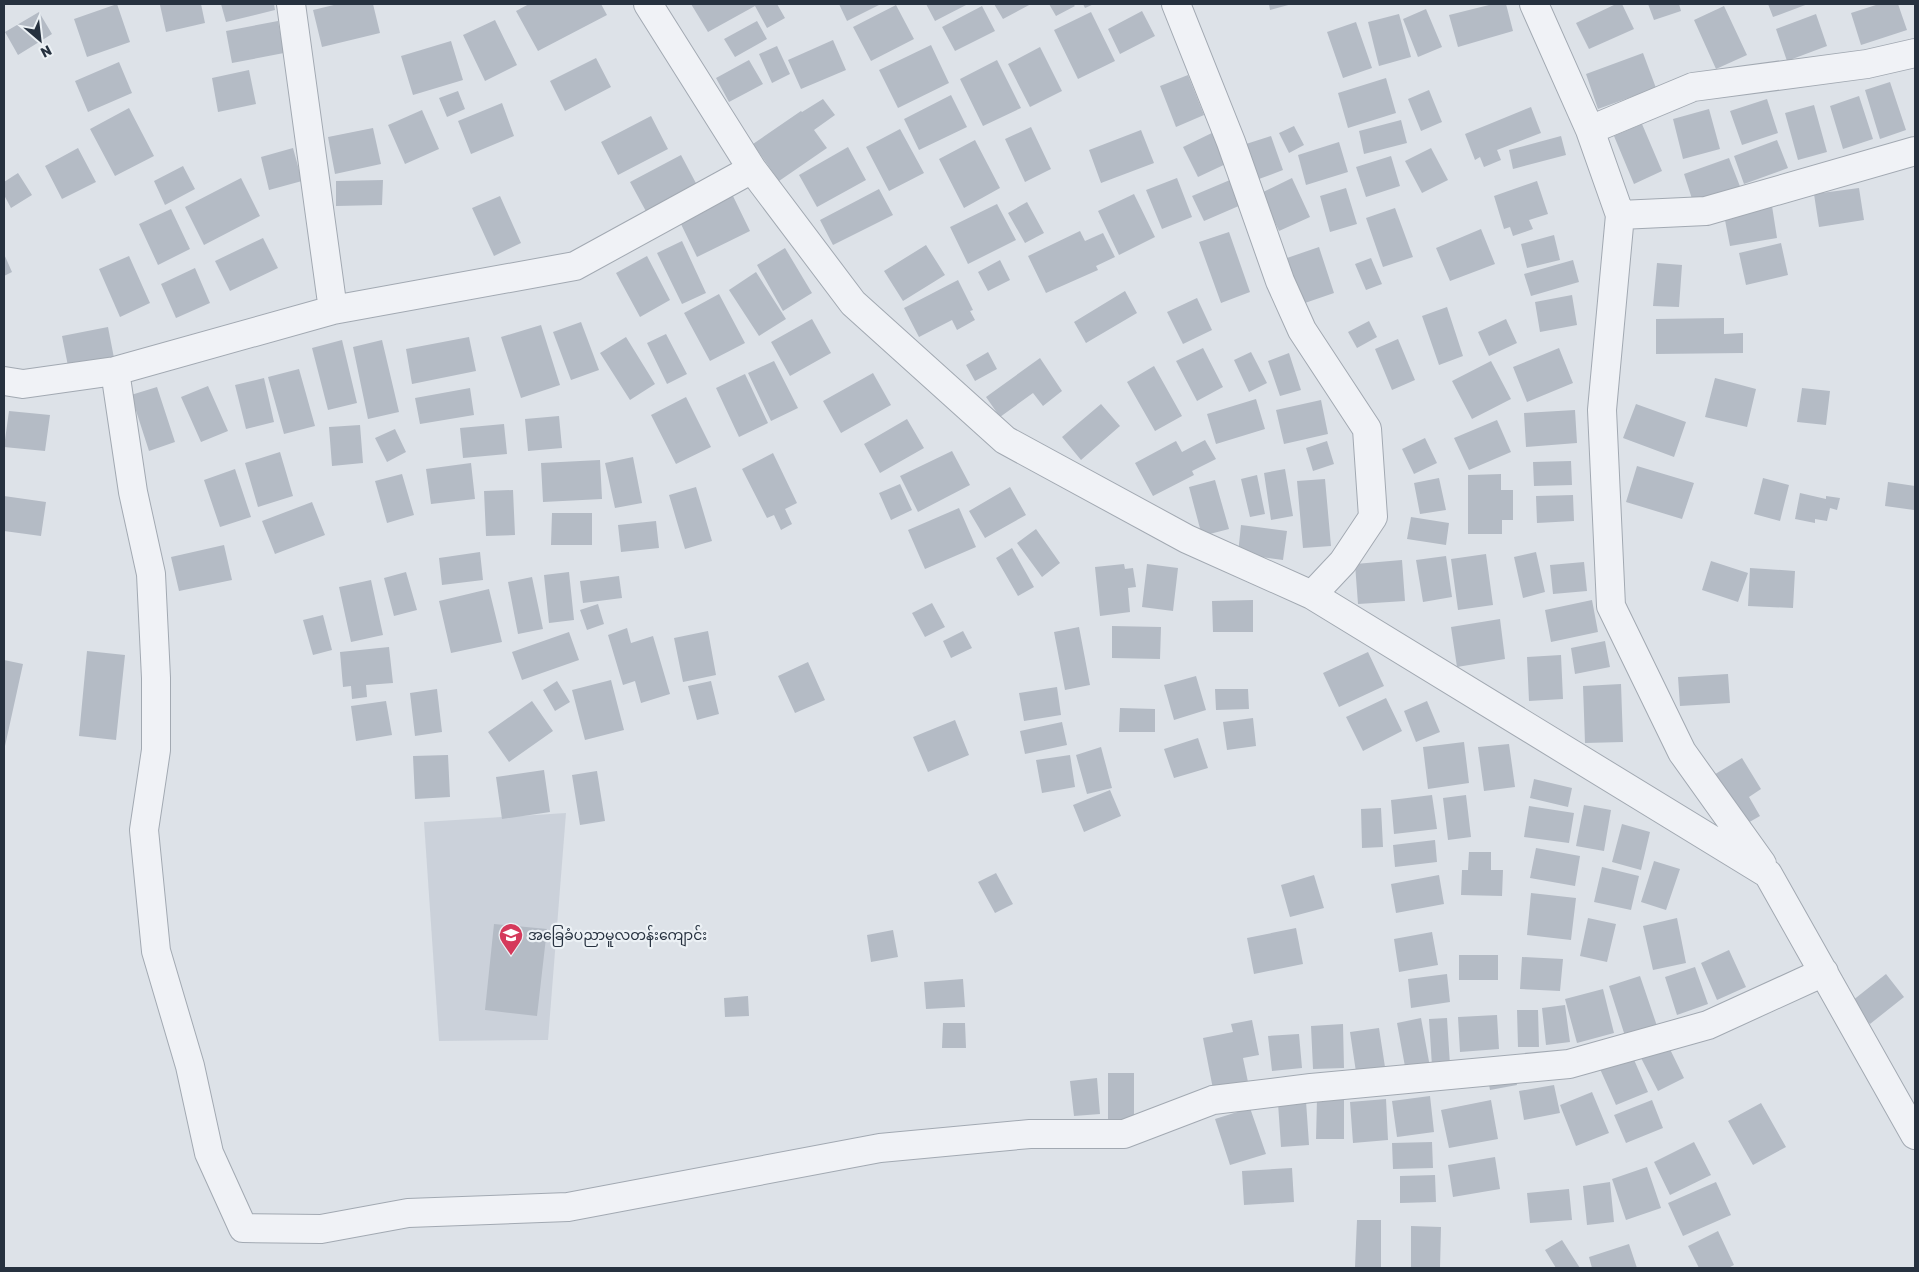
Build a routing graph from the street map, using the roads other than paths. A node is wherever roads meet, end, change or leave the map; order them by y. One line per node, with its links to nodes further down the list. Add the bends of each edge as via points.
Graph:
1 (291, 4): 10 (street)
2 (648, 4): 8 (street)
3 (1176, 4): 13 (street, via 1232,142 1280,281 1302,330 1366,429 1373,517 1342,562)
4 (1534, 4): 6 (street)
5 (1915, 53): 6 (street, via 1867,64 1693,87)
6 (1590, 130): 9 (street)
7 (1915, 151): 9 (street, via 1706,211)
8 (752, 169): 10 (street, via 575,266); 13 (street, via 853,303 1005,440 1188,539)
9 (1620, 215): 14 (street, via 1602,410 1611,606 1682,752)
10 (333, 310): 11 (street)
11 (115, 371): 12 (street, via 23,384); 15 (street, via 133,492 151,574 156,750 144,830 156,951 190,1066 209,1153 243,1228 321,1229 408,1213 568,1207 880,1148 1030,1134 1124,1134 1213,1100 1569,1064 1708,1025)
12 (4, 382)
13 (1312, 595): 14 (street)
14 (1768, 874): 15 (street)
15 (1824, 972): 16 (street)
16 (1915, 1135)

